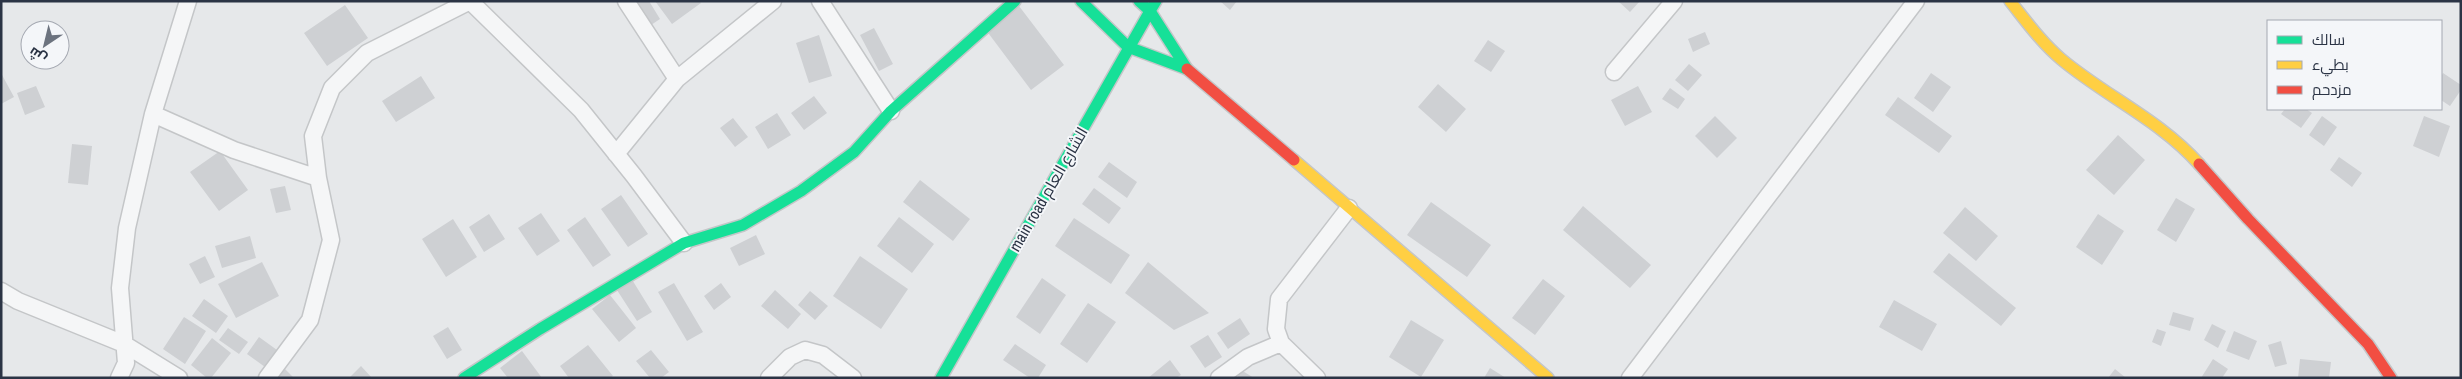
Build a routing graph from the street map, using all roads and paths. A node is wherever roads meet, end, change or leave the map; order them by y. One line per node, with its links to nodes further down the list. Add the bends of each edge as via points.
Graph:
1 (188, 1): 18 (street)
2 (470, 1): 19 (street, via 581,110); 20 (street, via 367,53 332,88 313,136)
3 (626, 1): 16 (street)
4 (773, 1): 16 (street)
5 (820, 1): 17 (street)
6 (1015, 1): 17 (main road)
7 (1081, 1): 13 (main road)
8 (1139, 1): 12 (main road)
9 (1674, 1): 15 (street)
10 (1916, 1): 36 (street)
11 (2010, 1): 37 (main road, via 2033,31 2061,59 2135,110 2190,154 2368,344)
12 (1153, 6): 13 (main road, main road الشارع العام); 14 (main road)
13 (1128, 47): 14 (main road); 32 (main road, main road الشارع العام)
14 (1187, 69): 21 (main road)
15 (1614, 72)
16 (677, 79): 19 (street)
17 (892, 111): 22 (main road, via 854,152 801,191 743,225)
18 (153, 114): 20 (street, via 234,150); 25 (street, via 127,228 120,288)
19 (616, 154): 22 (street)
20 (318, 178): 28 (street, via 331,240 310,320)
21 (1349, 208): 24 (street, via 1279,299 1276,329); 35 (main road)
22 (684, 243): 29 (main road)
23 (1, 291): 25 (street)
24 (1281, 343): 33 (street, via 1248,357); 34 (street)
25 (124, 344): 26 (street, via 126,363); 27 (street)
26 (120, 378)
27 (179, 378)
28 (267, 378)
29 (464, 378)
30 (769, 378): 31 (street, via 790,357 805,350 822,356)
31 (853, 378)
32 (941, 378)
33 (1219, 378)
34 (1317, 378)
35 (1548, 378)
36 (1630, 378)
37 (2391, 378)

